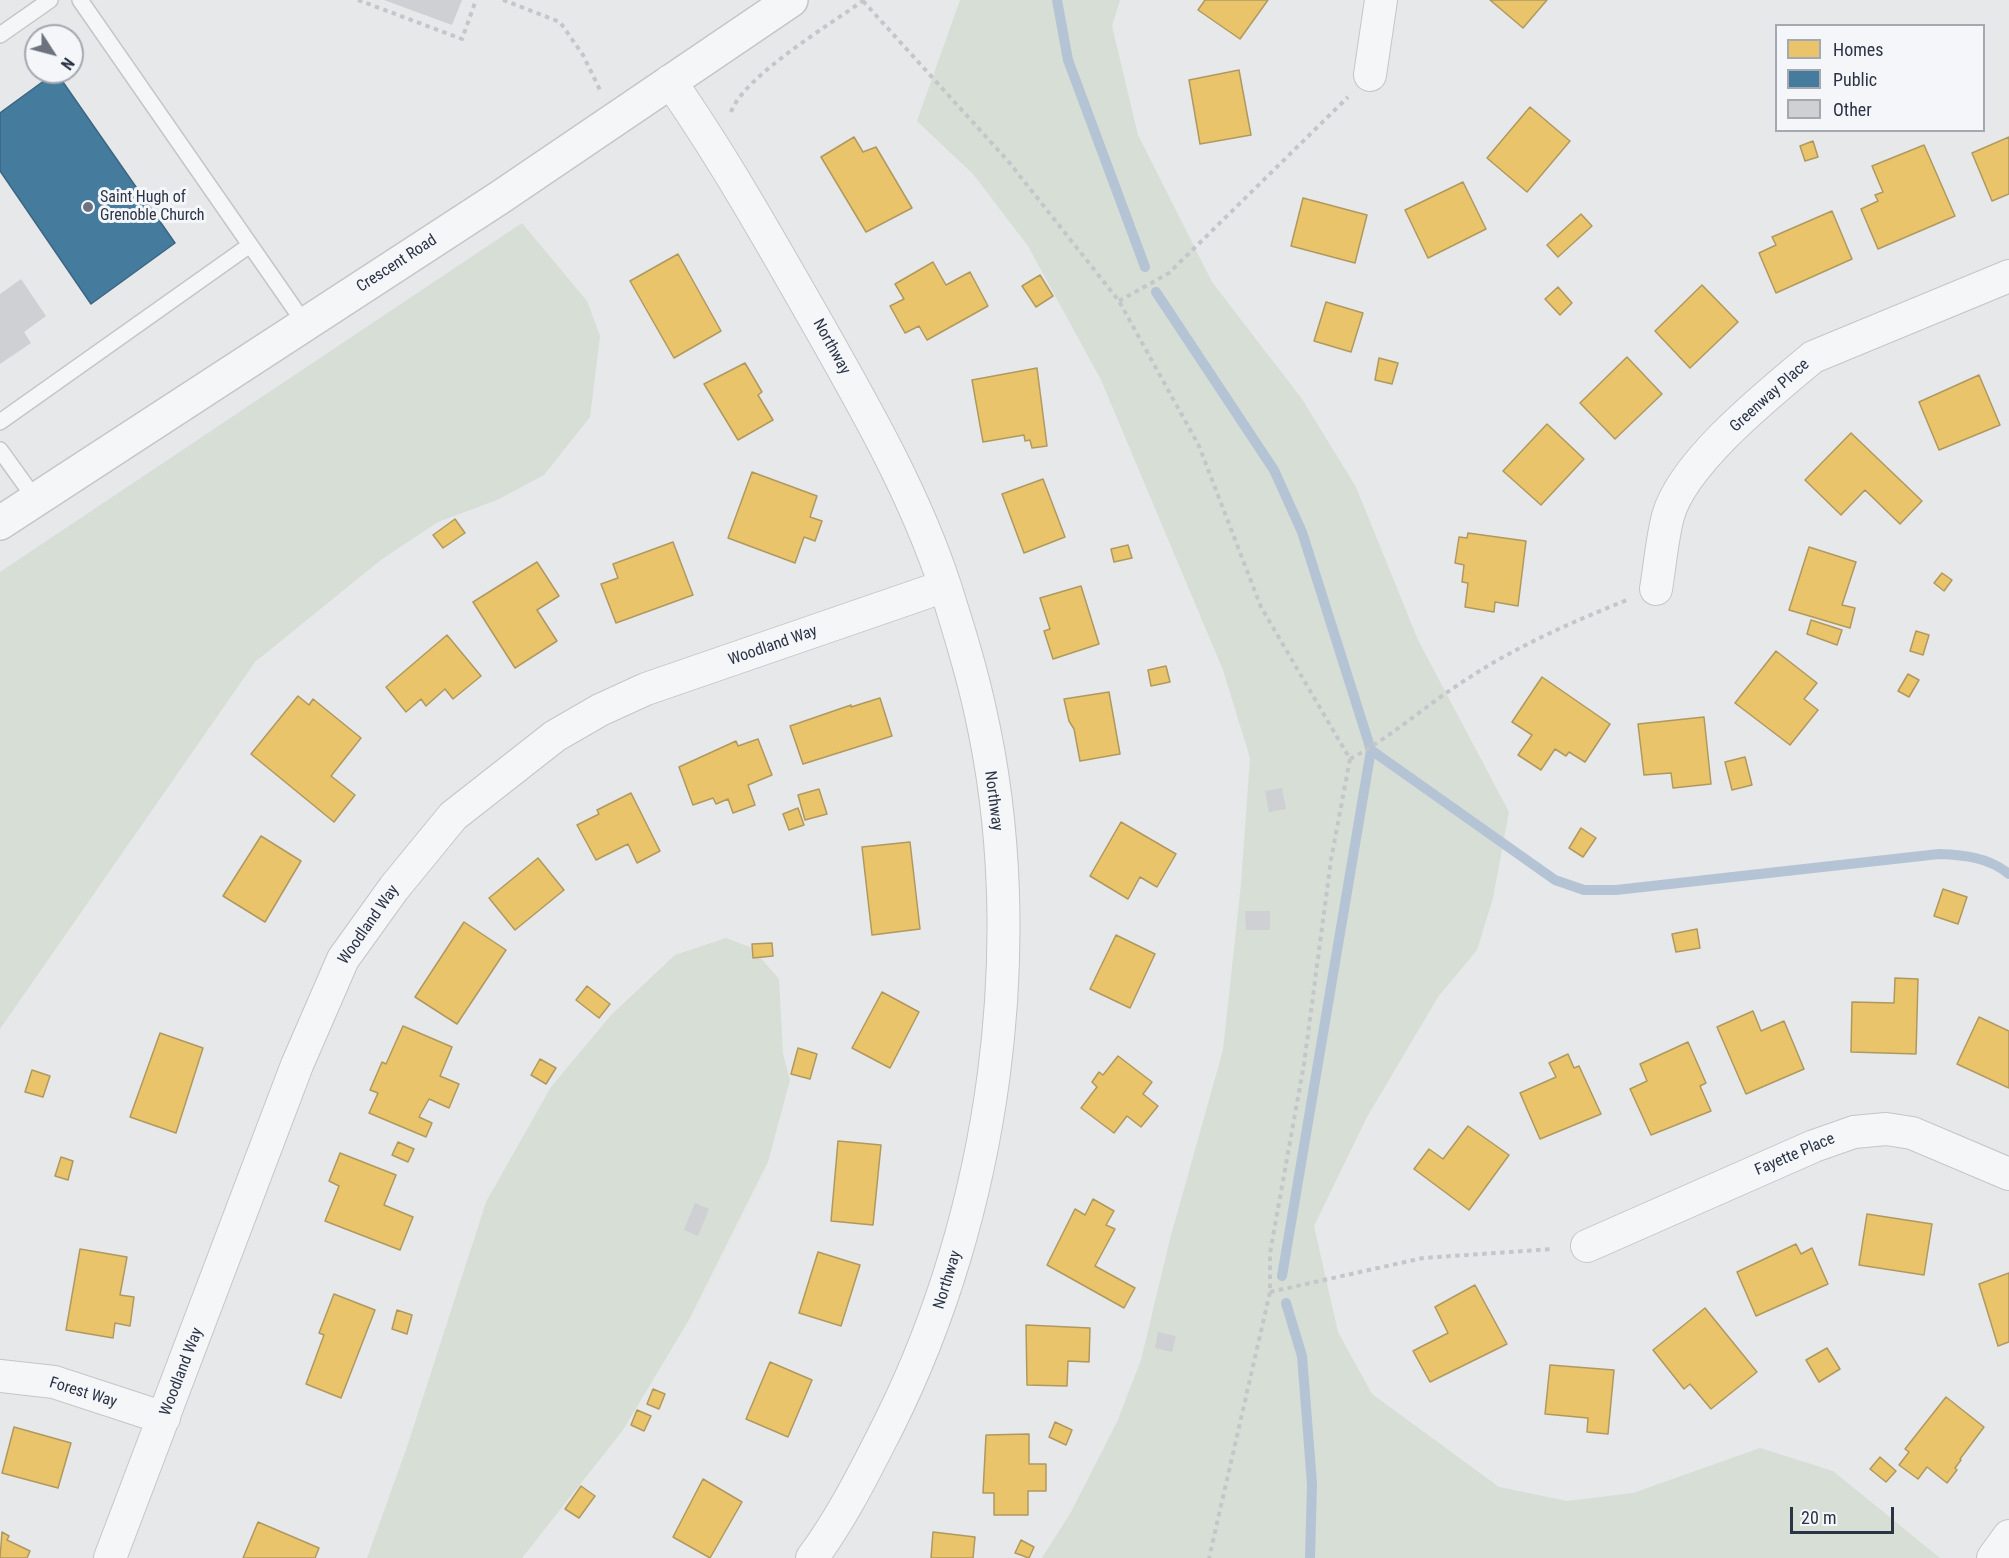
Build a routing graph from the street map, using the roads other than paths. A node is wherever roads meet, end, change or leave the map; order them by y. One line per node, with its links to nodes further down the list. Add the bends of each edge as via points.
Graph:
1 (50, 0): 5 (lane)
2 (80, 0): 8 (lane)
3 (791, 0): 7 (street, Crescent Road)
4 (1381, 0): 6 (street)
5 (0, 35)
6 (1370, 75)
7 (670, 81): 10 (street, Crescent Road); 15 (street, Northway, via 722,159 883,439)
8 (250, 245): 10 (lane); 11 (lane)
9 (2009, 276): 16 (street, Greenway Place, via 1813,357 1789,377 1683,483 1668,515)
10 (305, 324): 13 (street, Crescent Road)
11 (0, 422)
12 (0, 450): 13 (lane)
13 (36, 500): 14 (street, Crescent Road)
14 (0, 523)
15 (945, 586): 20 (street, Woodland Way, via 646,689 600,710 555,736 453,816 388,896 343,959 330,985); 23 (street, Northway, via 980,710 996,810 1003,964 988,1108 964,1230 938,1313 906,1392 869,1464)
16 (1656, 589)
17 (2009, 1174): 18 (street, Fayette Place, via 1912,1133 1886,1129 1854,1132)
18 (1587, 1246)
19 (0, 1376): 20 (street, Forest Way, via 54,1382)
20 (164, 1418): 22 (street, Woodland Way)
21 (2009, 1536): 24 (street)
22 (110, 1558)
23 (812, 1558)
24 (1994, 1558)

